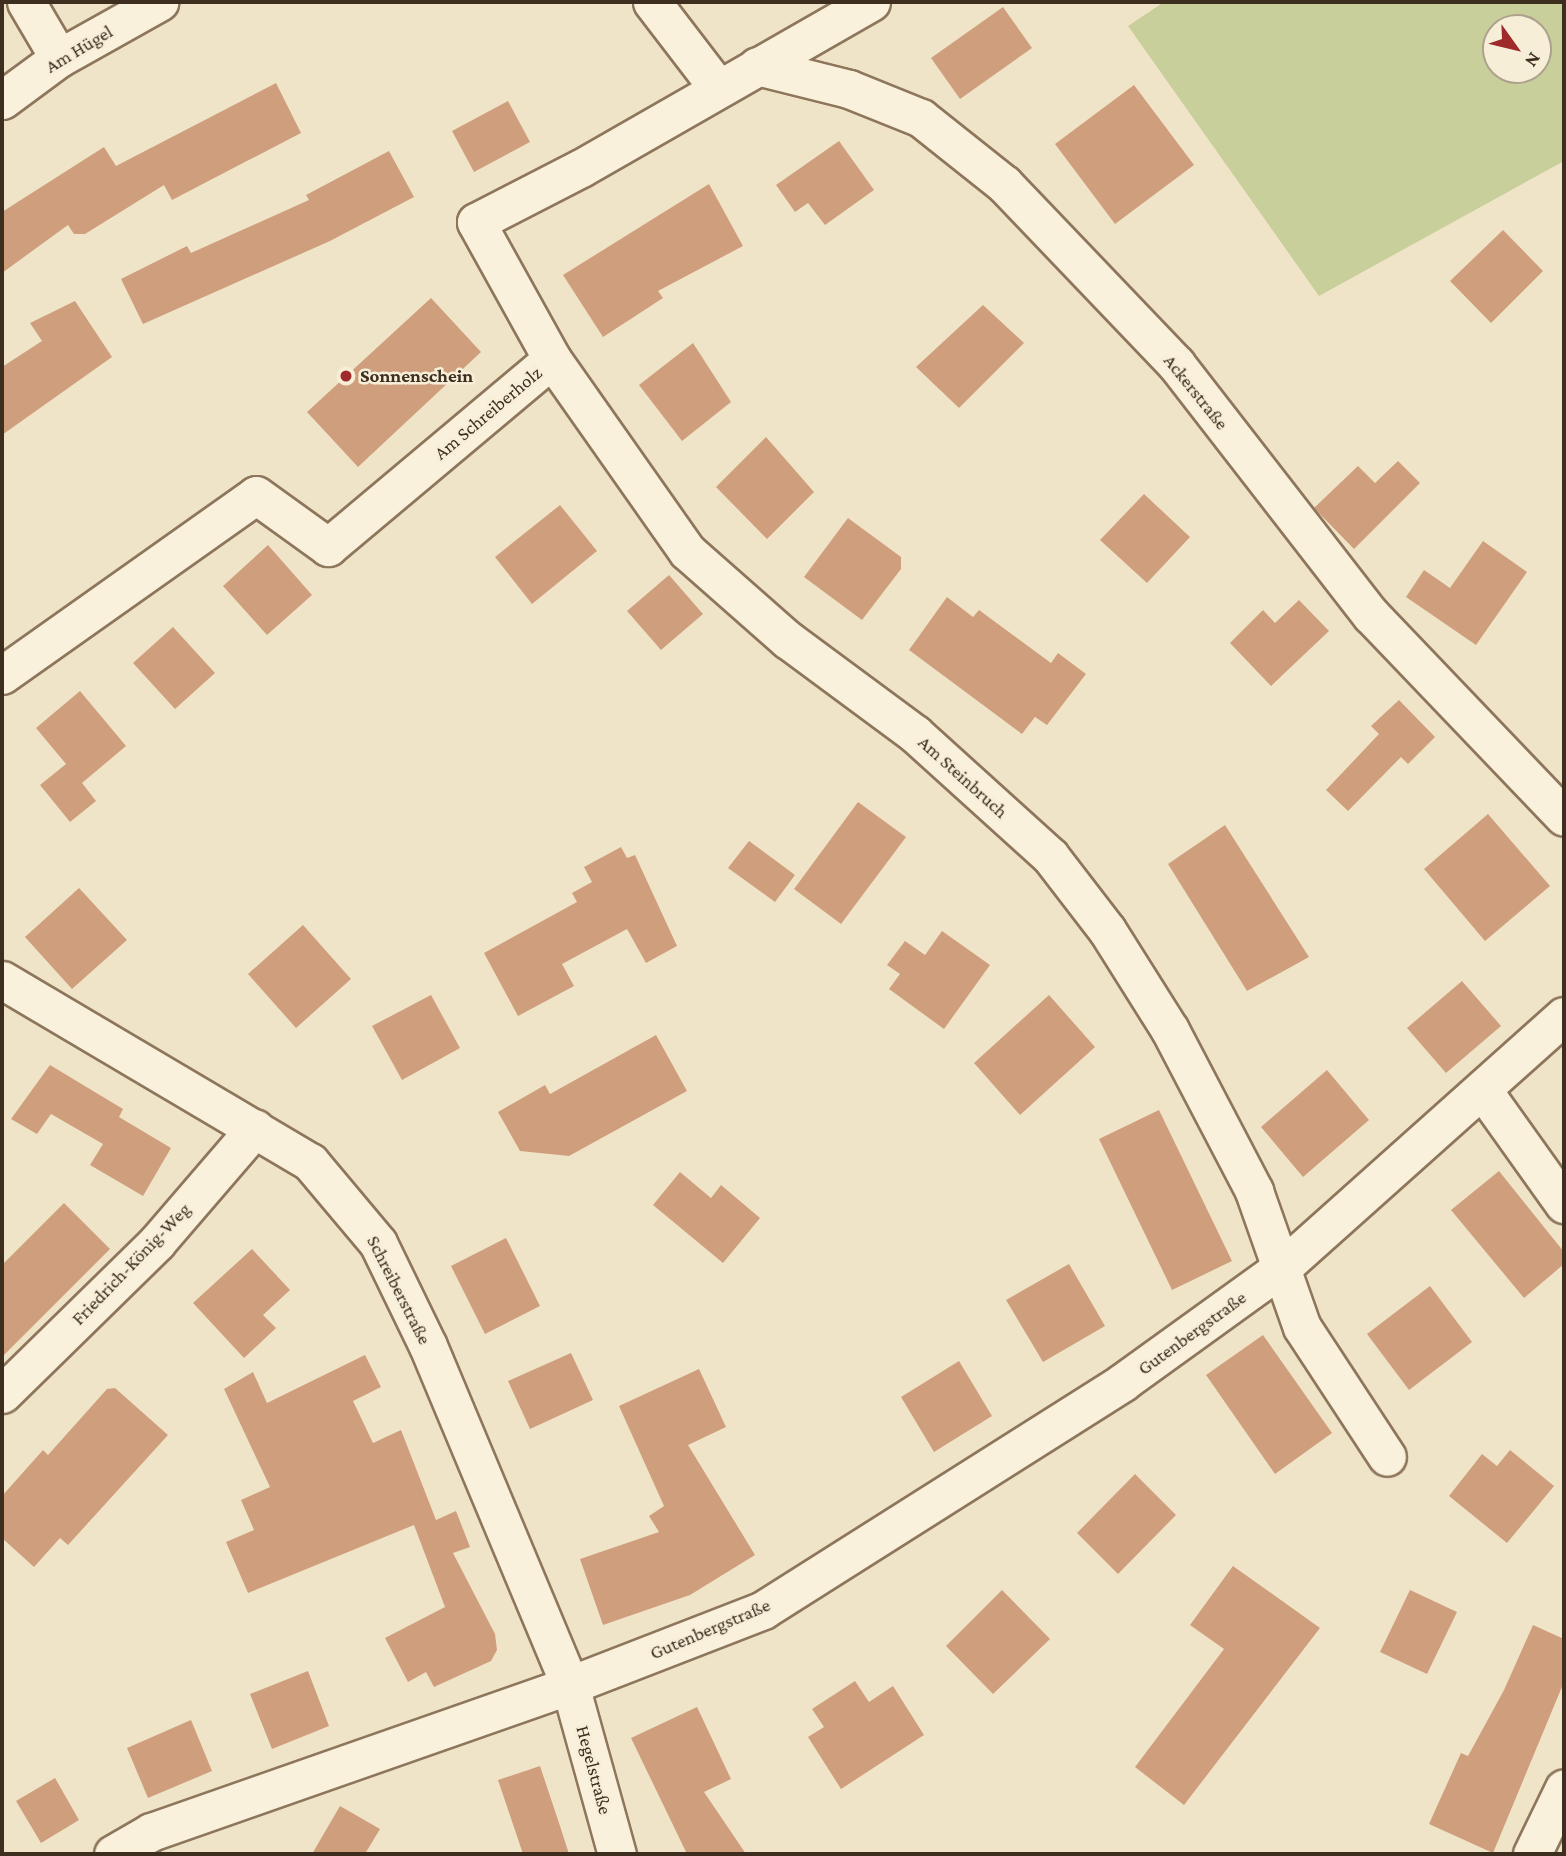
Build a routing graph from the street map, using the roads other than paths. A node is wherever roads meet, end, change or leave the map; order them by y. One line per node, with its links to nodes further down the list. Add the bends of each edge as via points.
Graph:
1 (26, 2): 5 (street)
2 (159, 2): 5 (street, Am Hügel)
3 (652, 2): 7 (street)
4 (871, 2): 6 (street, Am Schreiberholz)
5 (59, 58): 8 (street, Am Hügel)
6 (757, 66): 7 (street, Am Schreiberholz); 11 (street, Ackerstraße, via 849,89 921,118 1004,184 1176,364 1371,615)
7 (718, 88): 9 (street, Am Schreiberholz, via 476,222)
8 (2, 100)
9 (552, 359): 10 (street, Am Schreiberholz, via 328,547 256,495); 17 (street, Am Steinbruch, via 687,551 788,640 915,734 1051,856 1107,930 1170,1030 1254,1191)
10 (2, 675)
11 (1564, 817)
12 (2, 980): 15 (street, Schreiberstraße)
13 (1564, 1016): 14 (street, Gutenbergstraße)
14 (1484, 1092): 16 (street); 17 (street, Gutenbergstraße)
15 (255, 1128): 18 (street, Friedrich-König-Weg, via 157,1242); 20 (street, Schreiberstraße, via 310,1162 378,1243 428,1346)
16 (1564, 1204)
17 (1284, 1266): 19 (street, via 1302,1327); 20 (street, Gutenbergstraße, via 1112,1390 763,1610)
18 (2, 1394)
19 (1387, 1457)
20 (570, 1685): 22 (street, Gutenbergstraße, via 151,1832); 23 (street, Hegelstraße)
21 (1564, 1788): 24 (street)
22 (113, 1854)
23 (617, 1854)
24 (1532, 1854)

